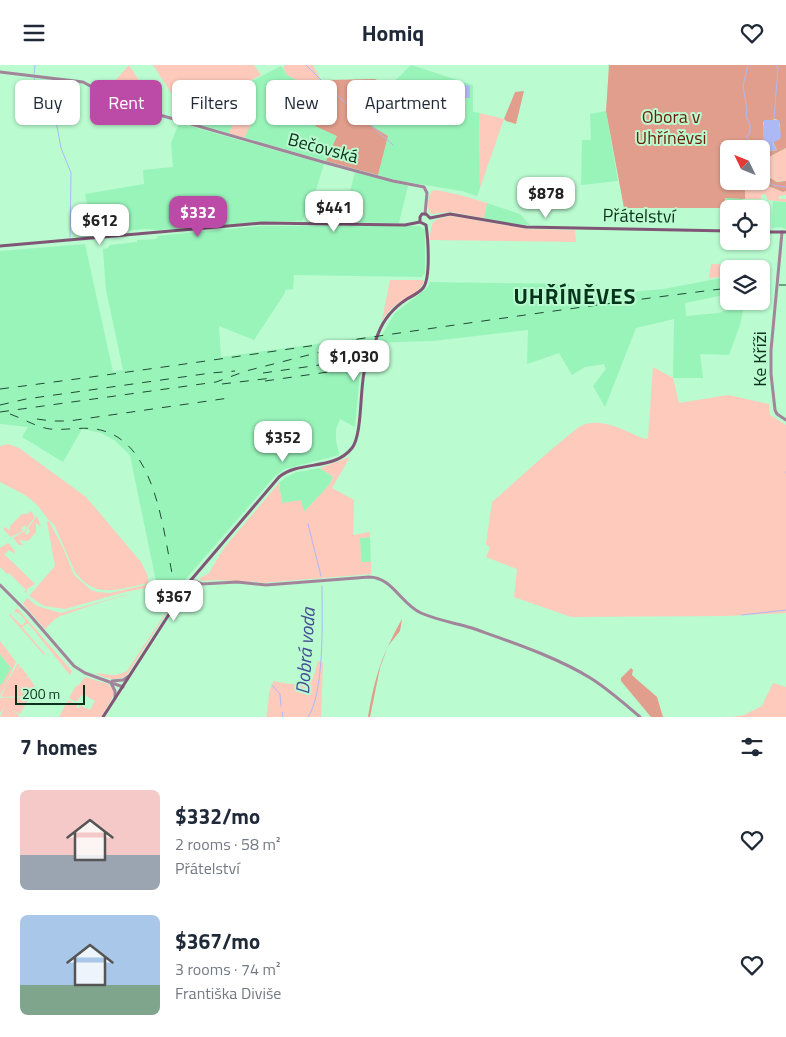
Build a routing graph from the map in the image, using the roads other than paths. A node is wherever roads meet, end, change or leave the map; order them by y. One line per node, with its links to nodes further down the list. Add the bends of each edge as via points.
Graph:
1 (0, 72): 2 (street, Bečovská, via 83,82 125,105 426,189)
2 (425, 214): 3 (main road); 4 (main road, via 420,216)
3 (430, 217): 5 (main road); 6 (main road, Přátelství, via 450,214 526,227)
4 (420, 222): 5 (main road); 9 (main road, via 406,225 262,223)
5 (426, 225): 11 (main road, via 426,283 390,313 381,327 364,374 355,444 335,460 294,469 282,475)
6 (720, 231)
7 (770, 232): 8 (main road)
8 (784, 232): 10 (street, Ke Kříži, via 770,365 775,410)
9 (0, 246)
10 (786, 420)
11 (191, 581): 13 (main road); 18 (street, via 266,585 378,577 419,612 506,641 584,675)
12 (0, 585): 14 (street, via 72,664 85,673)
13 (134, 670): 14 (street, via 122,680); 15 (main road)
14 (108, 681): 15 (street); 16 (street, via 115,691)
15 (123, 687): 16 (main road)
16 (114, 700): 17 (main road)
17 (104, 717)
18 (640, 717)

